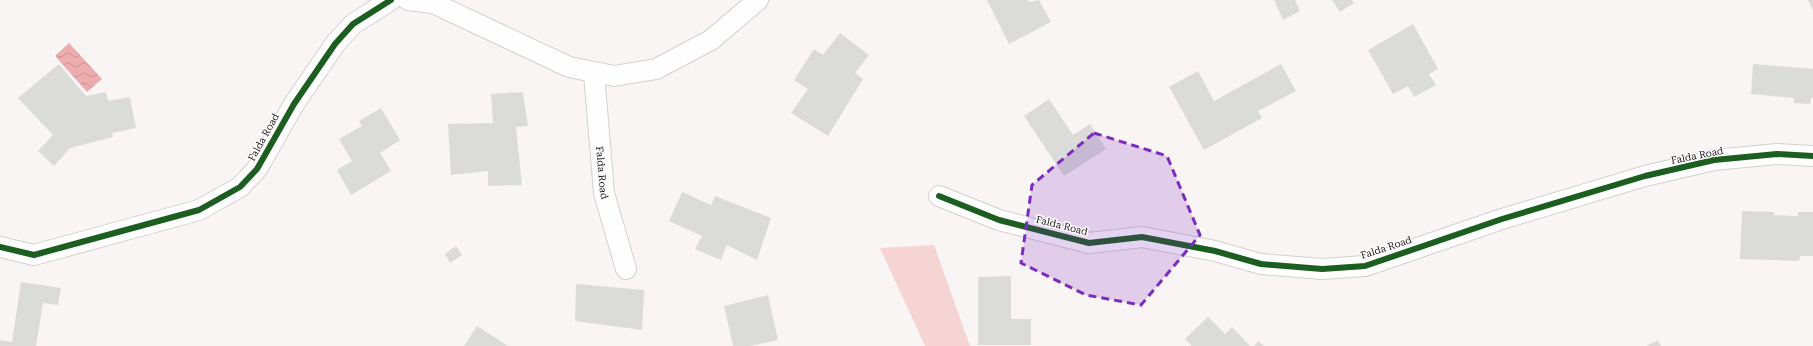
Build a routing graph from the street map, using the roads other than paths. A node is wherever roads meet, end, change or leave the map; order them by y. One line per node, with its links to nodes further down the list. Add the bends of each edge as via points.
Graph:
1 (391, 0): 7 (street, Falda Road, via 353,24 335,44 294,104 257,169 240,187 200,210 34,254)
2 (408, 0): 4 (street, via 433,3 569,67)
3 (758, 0): 4 (street, via 711,40 656,69 614,76)
4 (594, 73): 8 (street, Falda Road, via 604,193)
5 (1813, 156): 6 (street, Falda Road, via 1777,154 1714,160 1645,176 1502,219 1365,266 1322,268 1261,264 1215,251 1142,237 1089,243 999,220)
6 (939, 196)
7 (0, 247)
8 (626, 269)

